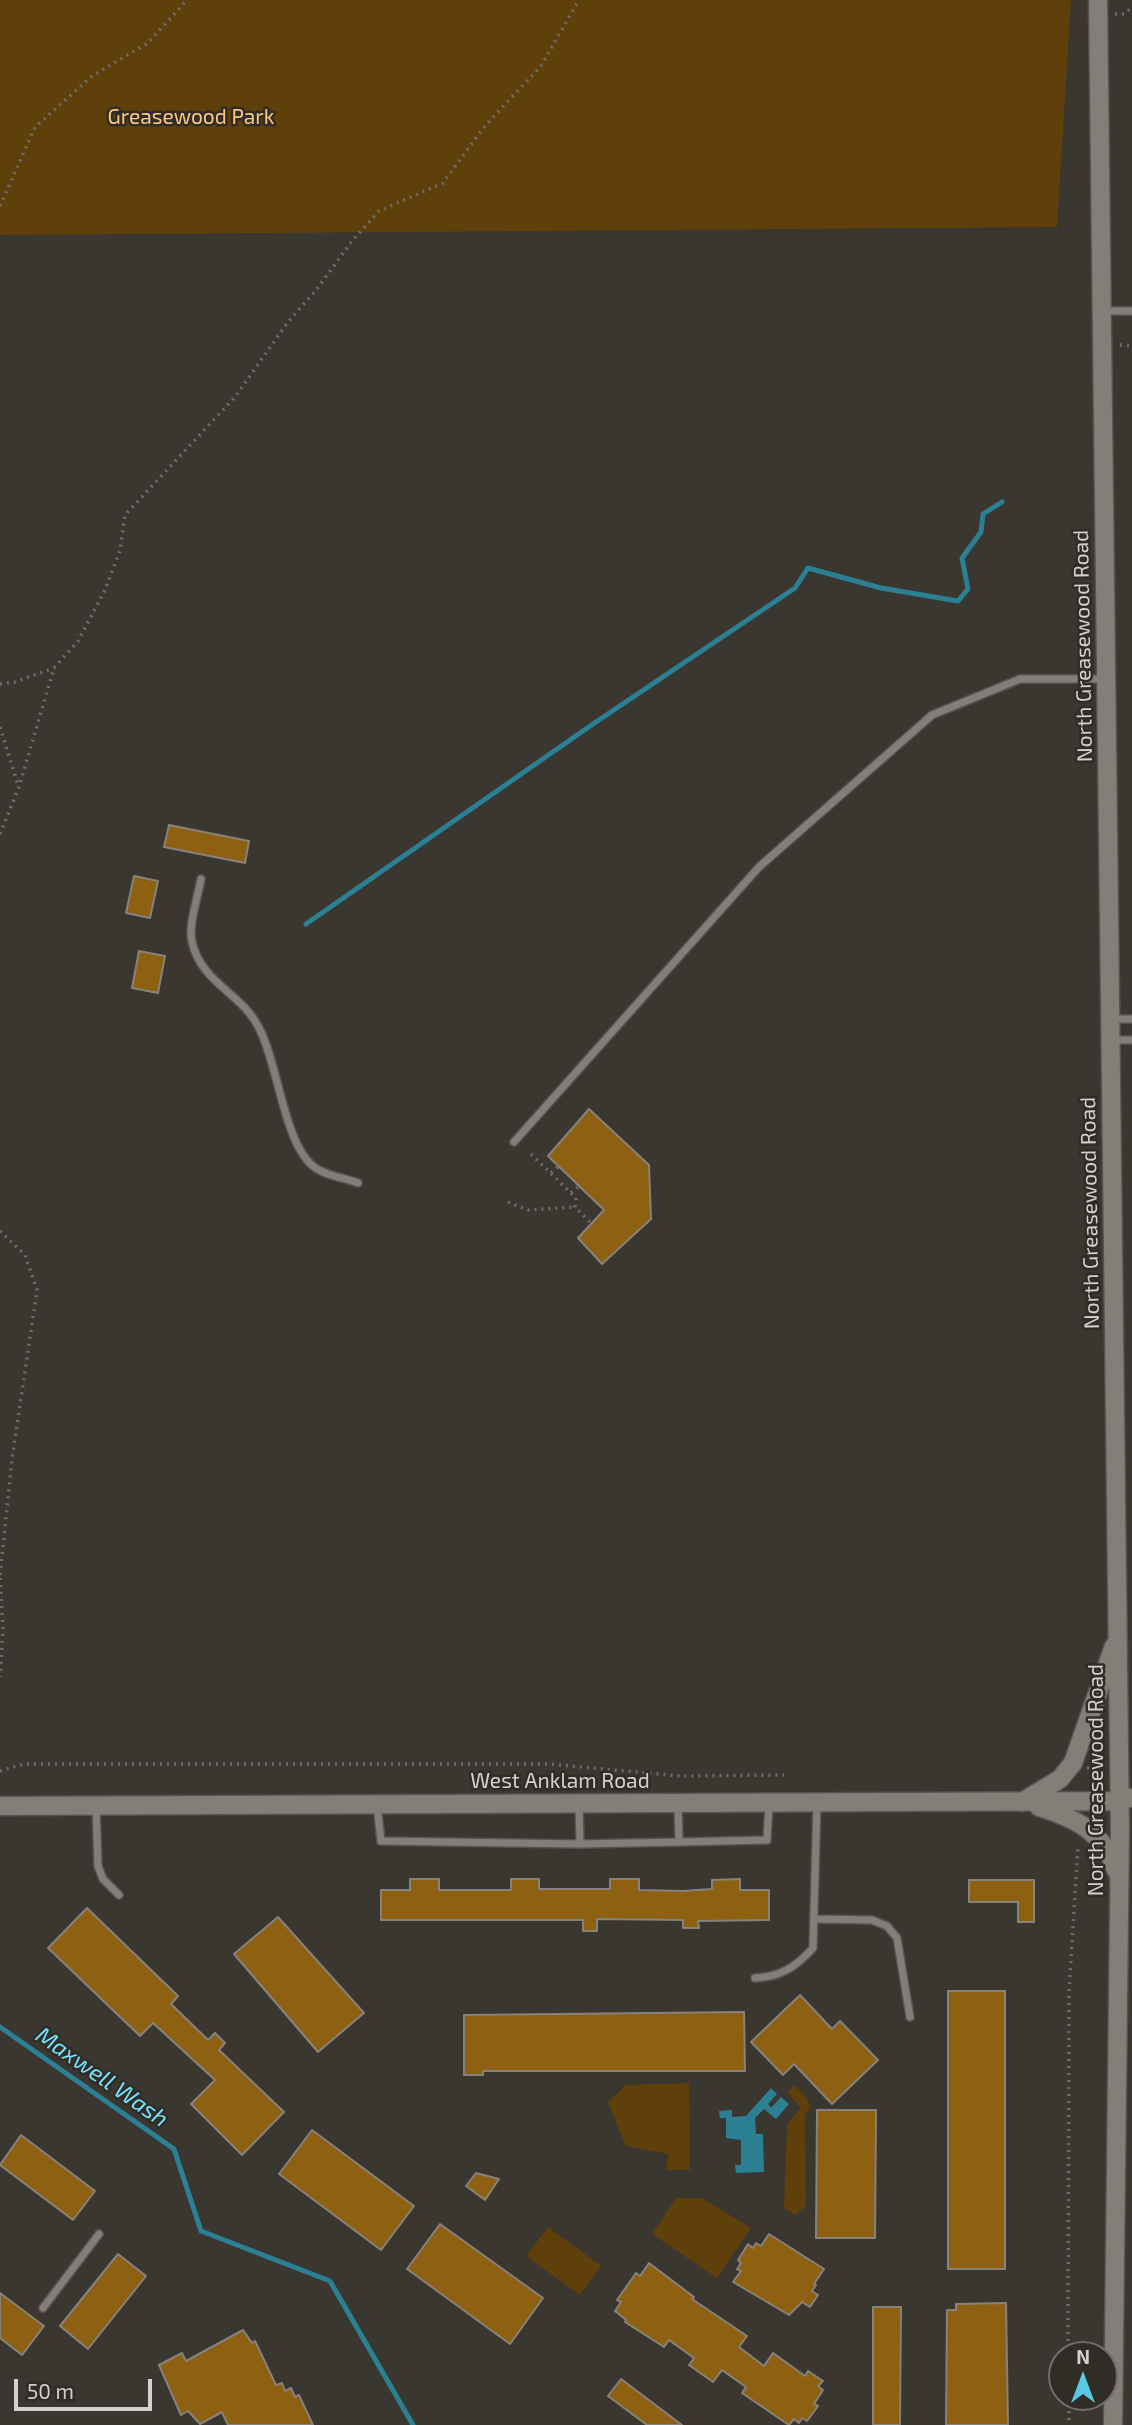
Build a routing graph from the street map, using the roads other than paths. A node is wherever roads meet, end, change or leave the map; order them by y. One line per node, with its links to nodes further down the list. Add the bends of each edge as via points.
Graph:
1 (1098, 0): 3 (main road, North Greasewood Road)
2 (1132, 311): 3 (lane)
3 (1102, 312): 4 (main road, North Greasewood Road)
4 (1107, 679): 6 (main road, North Greasewood Road); 10 (lane, via 1020,679 932,715 759,867)
5 (201, 879): 11 (lane, via 191,939 198,962 212,980 233,994 259,1027 296,1145 313,1167)
6 (1111, 1019): 7 (lane); 8 (main road, North Greasewood Road)
7 (1132, 1019)
8 (1111, 1040): 9 (lane); 12 (main road, North Greasewood Road)
9 (1132, 1040)
10 (514, 1142)
11 (358, 1183)
12 (1118, 1634): 13 (main road, North Greasewood Road); 17 (main road, via 1073,1763 1060,1779)
13 (1119, 1720): 14 (main road); 15 (main road, North Greasewood Road)
14 (1132, 1740)
15 (1128, 1801): 17 (main road, West Anklam Road); 26 (main road, North Greasewood Road)
16 (817, 1802): 17 (main road, West Anklam Road); 19 (main road, West Anklam Road); 28 (lane)
17 (1022, 1802): 26 (main road, via 1062,1815 1093,1832 1108,1849)
18 (678, 1803): 19 (main road, West Anklam Road); 21 (main road, West Anklam Road); 24 (lane)
19 (769, 1803): 24 (lane, via 767,1840)
20 (377, 1804): 21 (main road, West Anklam Road); 23 (main road, West Anklam Road); 25 (lane, via 381,1841)
21 (579, 1804): 25 (lane)
22 (0, 1806): 23 (main road, West Anklam Road)
23 (96, 1806): 27 (lane, via 98,1866 103,1879)
24 (679, 1842): 25 (lane)
25 (580, 1844)
26 (1120, 1880): 33 (main road, North Greasewood Road)
27 (119, 1895)
28 (816, 1919): 29 (lane, via 813,1948 803,1959 773,1977); 30 (lane, via 872,1920 887,1926 897,1938)
29 (755, 1978)
30 (910, 2017)
31 (99, 2234): 32 (lane)
32 (43, 2308)
33 (1113, 2425)

